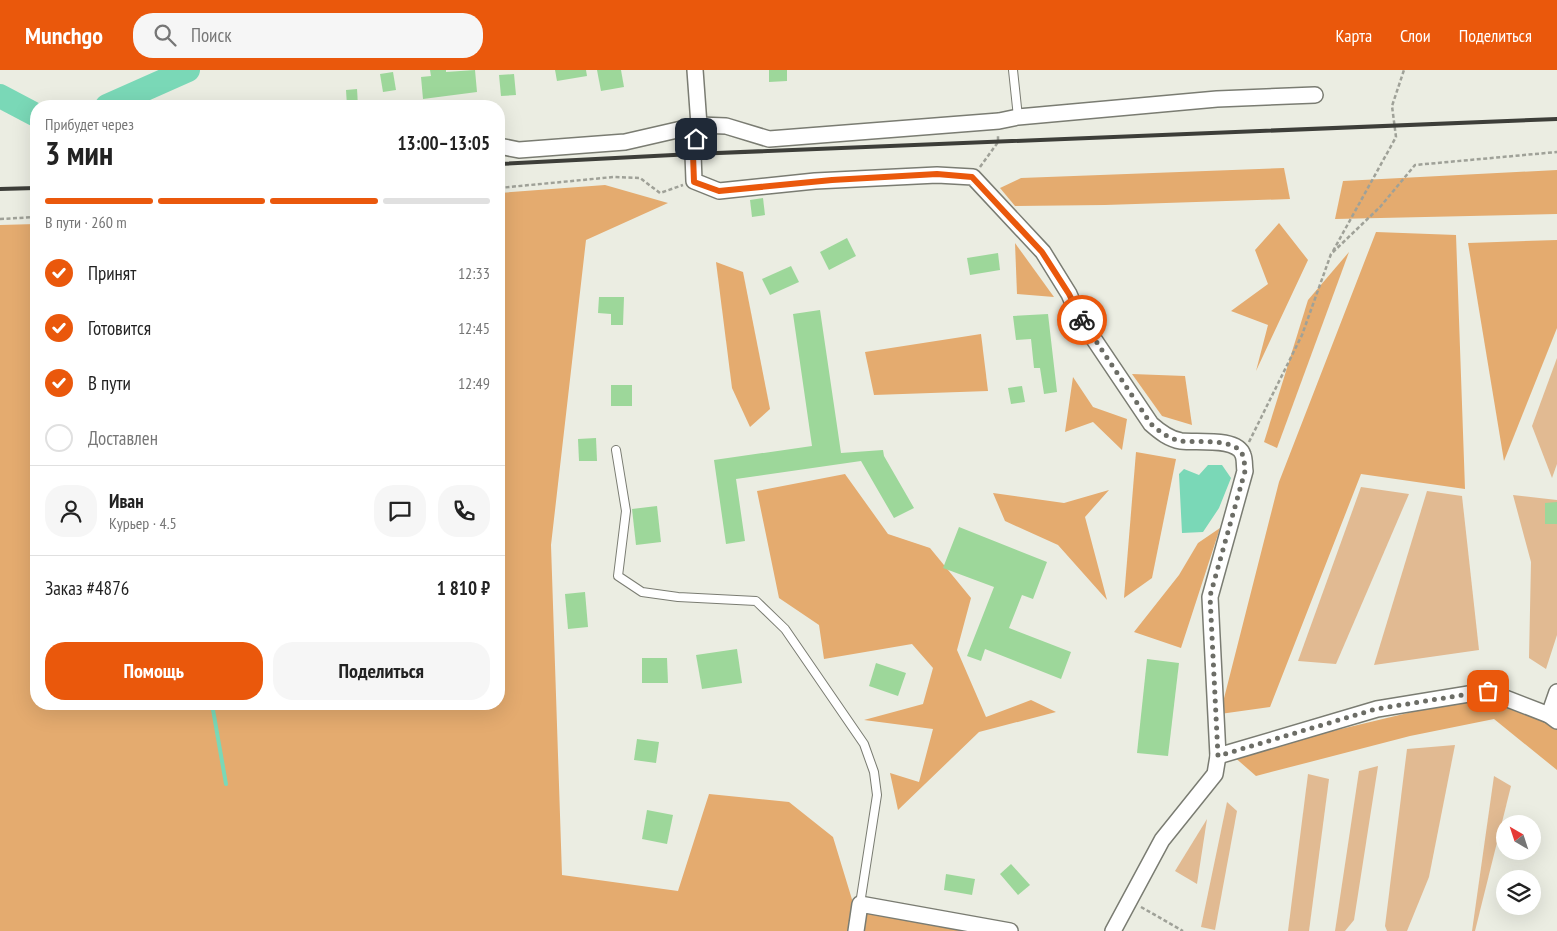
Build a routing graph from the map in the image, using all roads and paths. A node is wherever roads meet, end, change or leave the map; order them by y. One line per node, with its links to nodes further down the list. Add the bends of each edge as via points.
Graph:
1 (695, 70): 7 (street)
2 (1013, 70): 5 (lane)
3 (1404, 70): 15 (path, via 1392,106 1396,137)
4 (1315, 95): 5 (street, via 1217,99)
5 (1018, 118): 6 (street)
6 (999, 121): 7 (street, via 769,139 726,126); 10 (path, via 998,142)
7 (699, 124): 8 (street, via 625,142 519,150); 11 (street, via 693,154)
8 (505, 147)
9 (1557, 152): 15 (path, via 1415,165 1380,207)
10 (972, 177): 11 (street, via 937,174 815,181 719,191); 17 (street, via 1042,252 1151,424 1166,436 1180,441 1234,445)
11 (694, 182): 12 (path, via 660,194 640,178 613,177)
12 (505, 187)
13 (30, 217): 14 (path)
14 (0, 219)
15 (1331, 254): 17 (path, via 1302,335)
16 (616, 450): 22 (lane, via 626,511 618,576 642,592 756,601 785,629 864,744 874,772 877,795)
17 (1243, 454): 20 (street, via 1245,471 1210,596)
18 (1557, 692): 19 (street)
19 (1553, 718): 20 (street, via 1488,691 1376,709)
20 (1218, 756): 21 (street, via 1215,774 1162,840)
21 (1129, 901): 25 (street); 26 (path)
22 (860, 904): 23 (street); 24 (street)
23 (856, 931)
24 (1010, 931)
25 (1113, 931)
26 (1183, 931)

